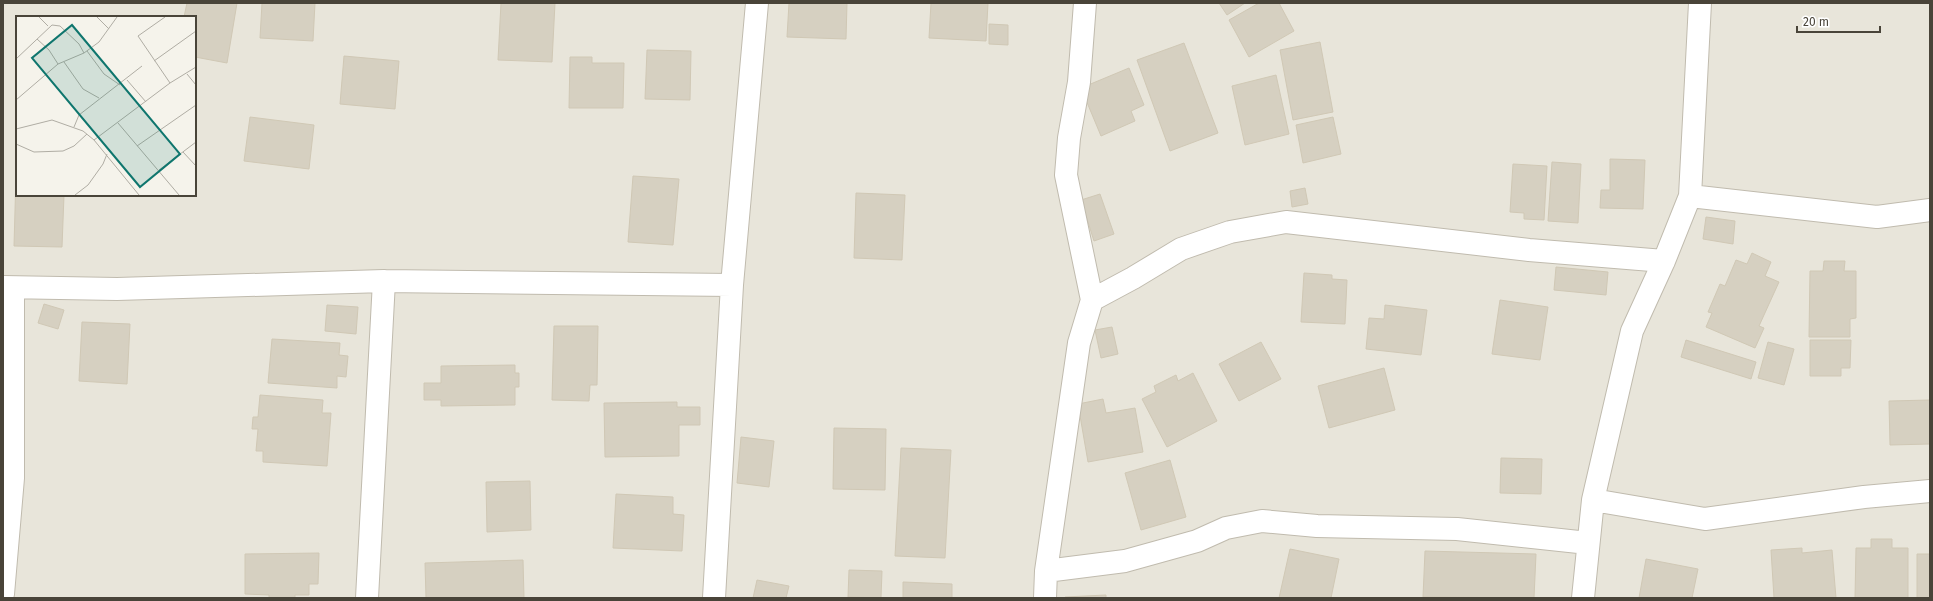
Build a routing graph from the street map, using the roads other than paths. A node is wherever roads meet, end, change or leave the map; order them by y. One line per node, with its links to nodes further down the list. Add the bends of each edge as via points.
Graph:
1 (757, 3): 8 (street)
2 (1085, 3): 10 (street, via 1079,82 1069,138 1066,175)
3 (1700, 3): 4 (street)
4 (1690, 196): 5 (street, via 1877,217); 6 (street)
5 (1930, 210)
6 (1664, 261): 10 (street, via 1529,250 1286,222 1230,232 1181,249); 12 (street, via 1632,331)
7 (384, 281): 8 (street); 9 (street, via 117,289); 16 (street)
8 (732, 285): 17 (street)
9 (8, 287): 15 (street, via 13,478)
10 (1092, 300): 14 (street, via 1079,343)
11 (1930, 491): 12 (street, via 1705,519)
12 (1593, 500): 13 (street)
13 (1588, 543): 14 (street, via 1457,529 1317,526 1262,521 1226,528 1197,540 1125,561); 19 (street)
14 (1046, 571): 18 (street)
15 (3, 594)
16 (367, 598)
17 (714, 598)
18 (1045, 598)
19 (1583, 598)

